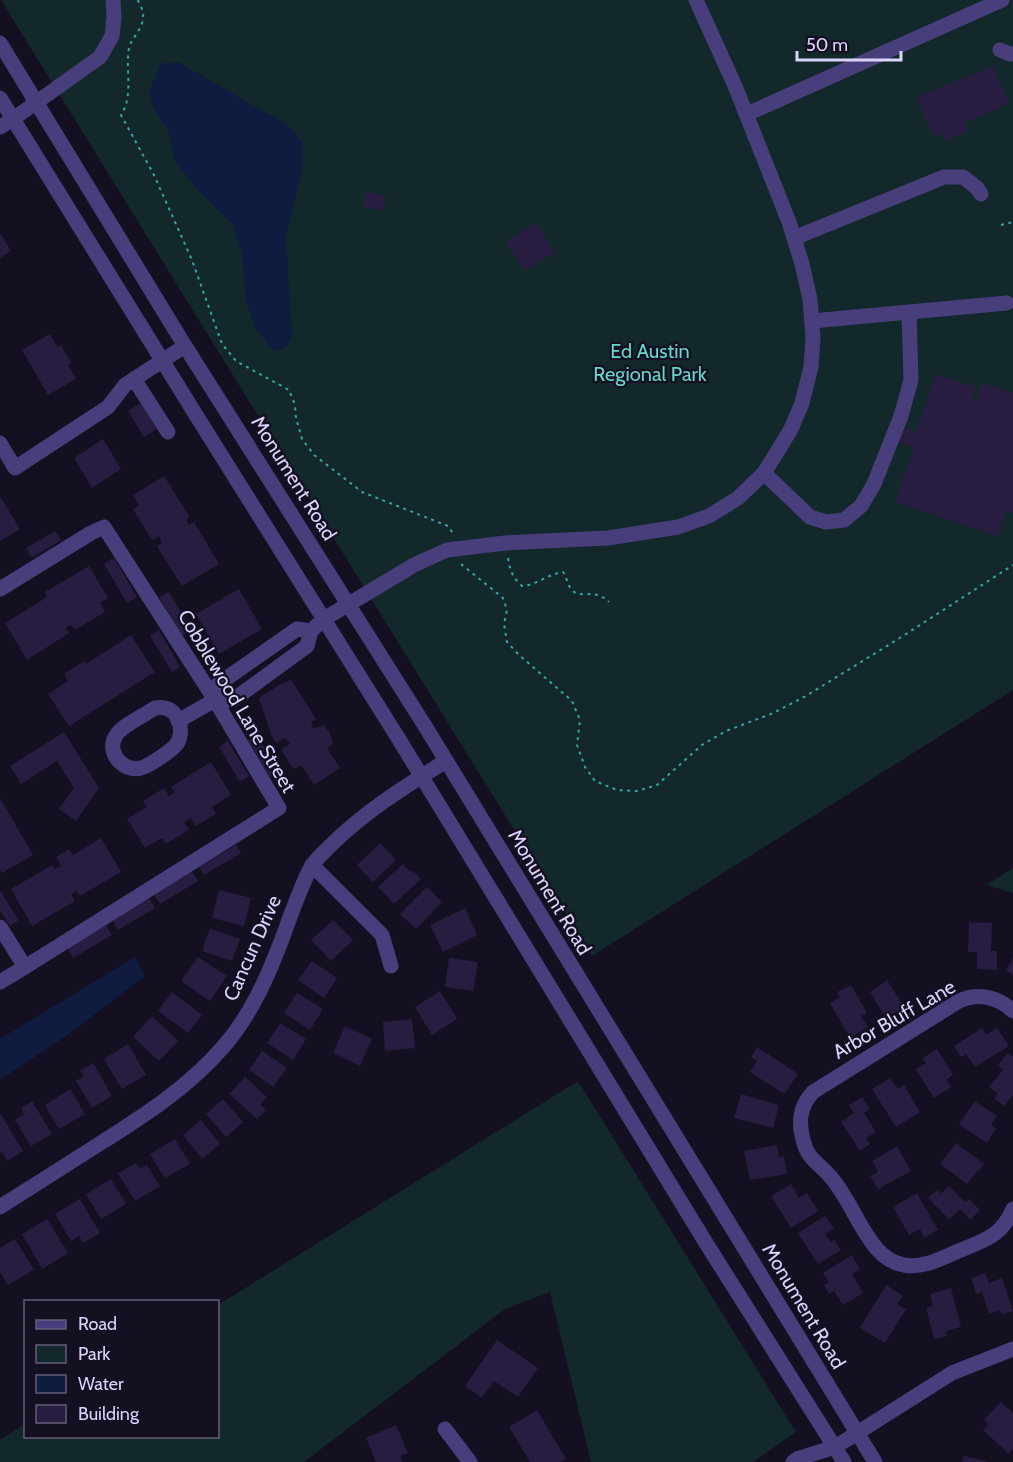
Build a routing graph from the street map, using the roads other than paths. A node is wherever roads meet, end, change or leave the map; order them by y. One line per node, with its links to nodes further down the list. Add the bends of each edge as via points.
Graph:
1 (113, 0): 6 (street, via 112,36 100,57)
2 (696, 0): 7 (street)
3 (1002, 0): 7 (street)
4 (0, 43): 6 (street, Monument Road)
5 (0, 98): 8 (street)
6 (37, 101): 8 (street); 14 (street, Monument Road)
7 (747, 114): 10 (street)
8 (7, 123): 15 (street)
9 (981, 194): 10 (street, via 963,177 944,177)
10 (794, 238): 13 (street)
11 (1006, 303): 12 (street)
12 (909, 312): 13 (street); 19 (street, via 910,380 901,416 861,506 844,520 826,522 810,517)
13 (812, 321): 19 (street, via 811,367 802,403)
14 (185, 346): 15 (street); 21 (street, Monument Road)
15 (162, 360): 16 (street); 22 (street)
16 (134, 379): 17 (street); 18 (street, via 108,407 15,468)
17 (168, 432)
18 (0, 443)
19 (764, 473): 21 (street, via 738,498 709,516 678,527 608,538 447,550)
20 (0, 589): 24 (street, Cobblewood Lane Street, via 104,527)
21 (348, 604): 22 (street); 26 (street, Monument Road)
22 (324, 619): 23 (street); 27 (street)
23 (311, 631): 24 (street, via 307,646 233,700); 24 (street, via 297,629 217,685)
24 (215, 700): 25 (street); 31 (street, Cobblewood Lane Street, via 279,808)
25 (178, 721): 25 (street, via 172,711 155,708 118,732 113,741 120,763 144,768 176,746 182,730)
26 (446, 761): 27 (street, Cancun Drive); 38 (street, Monument Road)
27 (421, 776): 28 (street, Cancun Drive, via 348,829); 39 (street)
28 (312, 865): 30 (street, via 382,935); 34 (street, Cancun Drive, via 261,990 224,1046 163,1102)
29 (0, 927): 31 (street)
30 (391, 966)
31 (25, 967): 32 (street, Cobblewood Lane Street)
32 (0, 982)
33 (1013, 1011): 35 (street, Arbor Bluff Lane, via 988,997 967,997 822,1085 807,1099 800,1114 804,1146 831,1177 886,1258 906,1266 925,1265 992,1237)
34 (0, 1207)
35 (1013, 1209)
36 (1013, 1349): 38 (street, via 952,1373)
37 (445, 1429): 40 (street)
38 (857, 1433): 39 (street); 44 (street, Monument Road)
39 (834, 1447): 41 (street); 42 (street); 43 (street)
40 (470, 1462)
41 (793, 1462)
42 (825, 1462)
43 (844, 1462)
44 (875, 1462)

